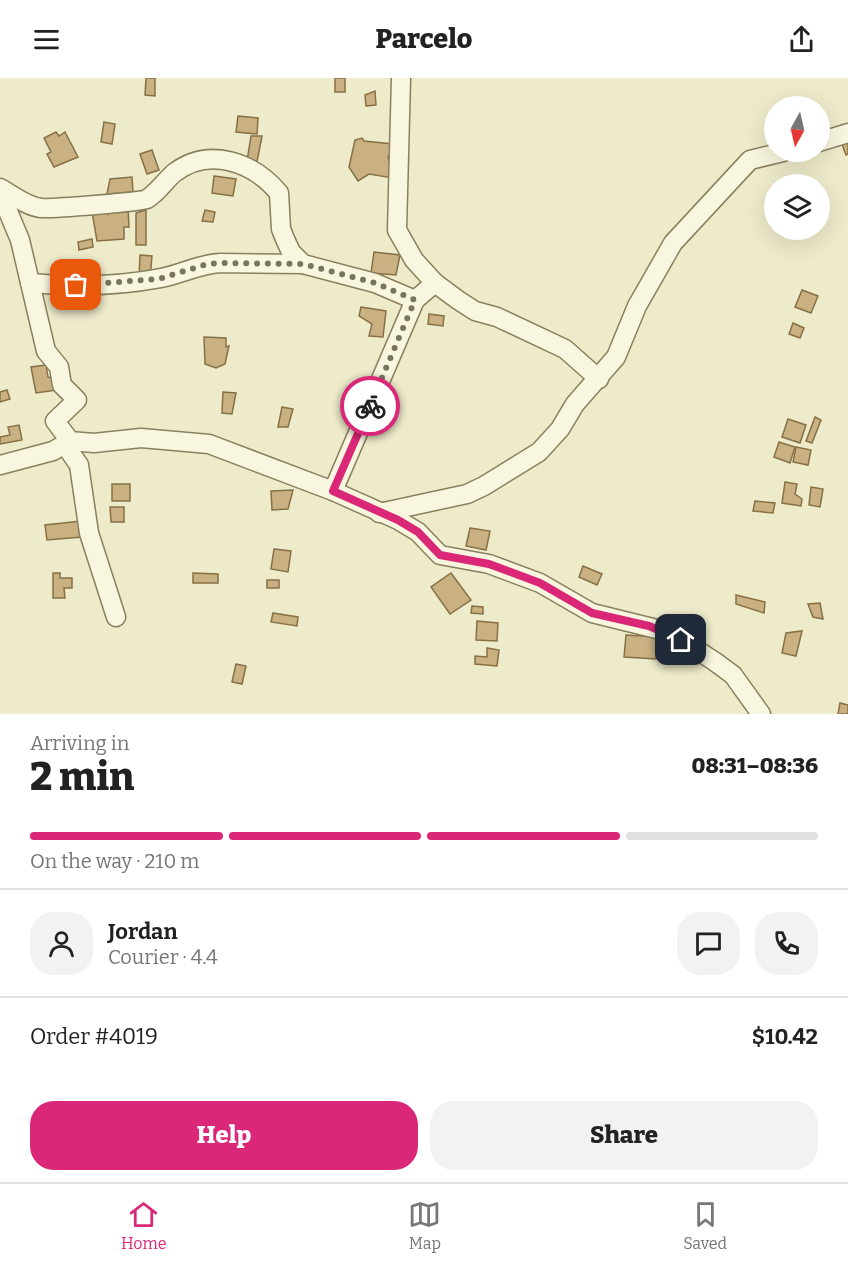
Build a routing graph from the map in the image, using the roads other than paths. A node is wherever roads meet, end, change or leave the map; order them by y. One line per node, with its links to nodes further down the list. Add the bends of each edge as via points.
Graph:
1 (401, 78): 8 (street, via 397,230 414,261)
2 (848, 133): 3 (street)
3 (830, 139)
4 (764, 157): 10 (street, via 750,160 673,243 637,306 616,357)
5 (0, 190): 6 (street, via 28,204 51,209 146,200 192,162 231,161 255,170 279,193 281,228 291,252); 7 (street, via 20,240)
6 (303, 264): 7 (street, via 220,263 159,279 67,286); 9 (street, via 375,283)
7 (30, 283): 11 (street, via 46,351 59,368 62,385 76,400 54,421)
8 (435, 283): 9 (street); 10 (street, via 475,311 565,349)
9 (415, 300): 13 (street)
10 (599, 379): 14 (street, via 539,452 520,465 466,494)
11 (67, 443): 12 (street, via 53,451); 13 (street, via 141,438 209,444); 15 (street, via 79,465 89,533)
12 (0, 465)
13 (333, 491): 14 (street)
14 (379, 513): 16 (street, via 418,532 440,555 489,564 540,583 592,613 669,632 733,675)
15 (116, 617)
16 (761, 714)

